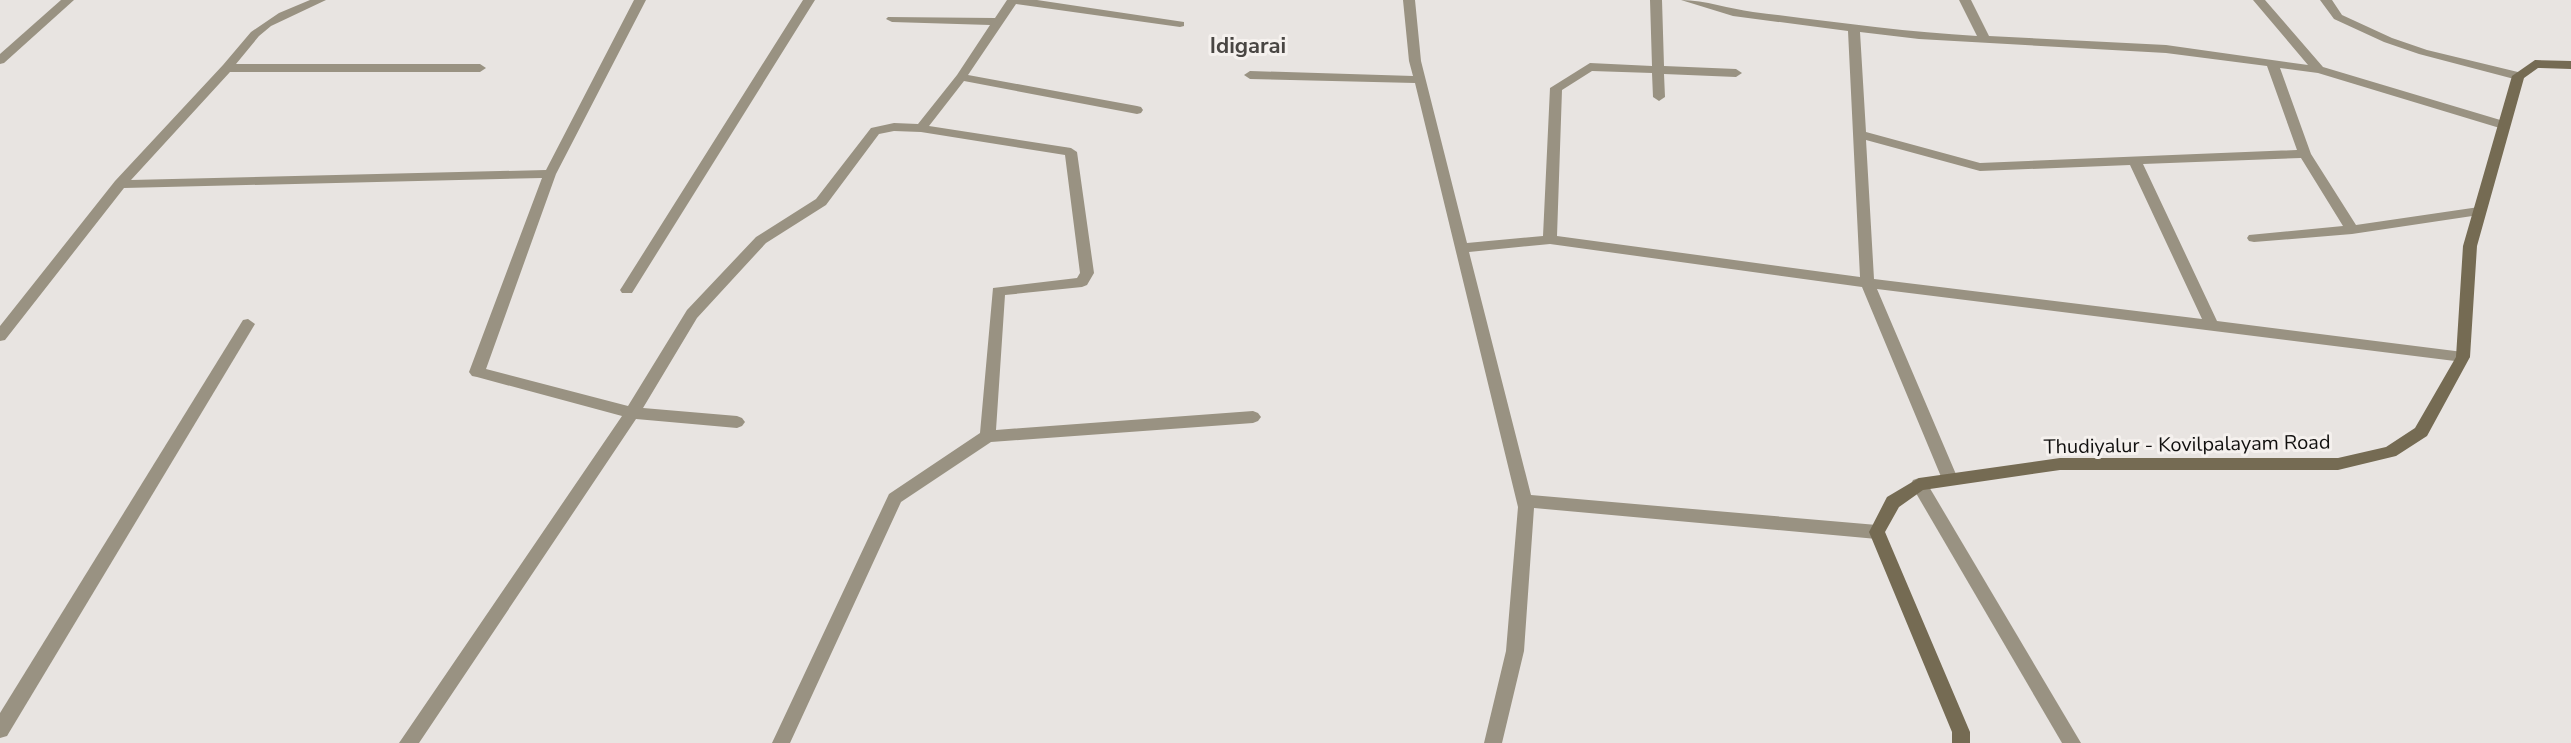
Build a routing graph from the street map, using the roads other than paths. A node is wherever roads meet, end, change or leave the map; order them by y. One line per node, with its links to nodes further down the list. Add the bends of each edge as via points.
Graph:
1 (68, 0): 17 (street)
2 (320, 0): 20 (street, via 267,24)
3 (640, 0): 36 (street)
4 (809, 0): 44 (street)
5 (1013, 0): 13 (street); 14 (street)
6 (1408, 0): 28 (street)
7 (1656, 0): 22 (street)
8 (1687, 0): 15 (street, via 1733,14)
9 (1965, 0): 16 (street)
10 (2259, 0): 23 (street)
11 (2326, 0): 26 (street, via 2338,17 2388,40)
12 (892, 19): 13 (street)
13 (998, 22): 27 (street)
14 (1180, 24)
15 (1854, 28): 16 (street); 33 (street)
16 (1985, 39): 18 (street, via 2166,49)
17 (0, 60)
18 (2272, 63): 23 (street); 34 (street)
19 (2571, 65): 26 (main road, via 2535,64)
20 (227, 68): 21 (street); 37 (street)
21 (480, 68)
22 (1658, 70): 24 (street); 29 (street); 41 (street, via 1590,67 1556,88)
23 (2319, 70): 31 (street)
24 (1736, 73)
25 (1250, 75): 28 (street)
26 (2518, 76): 31 (main road, Thudiyalur - Kovilpalayam Road)
27 (961, 77): 30 (street); 32 (street)
28 (1420, 80): 42 (street)
29 (1659, 97)
30 (1137, 110)
31 (2503, 125): 38 (main road, Thudiyalur - Kovilpalayam Road)
32 (921, 128): 49 (street, via 875,131 821,202 760,240 692,314); 52 (street, via 1071,152 1087,273 1082,282 998,291)
33 (1859, 134): 35 (street, via 1980,167); 43 (street)
34 (2305, 154): 35 (street); 39 (street)
35 (2135, 161): 46 (street)
36 (550, 174): 37 (street); 49 (street, via 477,372)
37 (120, 184): 47 (street)
38 (2480, 212): 39 (street); 48 (main road, Thudiyalur - Kovilpalayam Road, via 2470,246)
39 (2352, 230): 40 (street)
40 (2254, 238)
41 (1550, 240): 42 (street); 43 (street)
42 (1461, 248): 55 (street)
43 (1867, 283): 46 (street); 53 (street)
44 (627, 290)
45 (248, 324): 57 (street)
46 (2212, 326): 48 (street)
47 (0, 336)
48 (2463, 357): 53 (main road, Thudiyalur - Kovilpalayam Road, via 2421,432 2391,452 2349,462 2060,464)
49 (632, 413): 51 (street); 58 (street)
50 (1253, 417): 52 (street)
51 (737, 422)
52 (988, 436): 59 (street, via 895,498)
53 (1950, 479): 54 (main road, Thudiyalur - Kovilpalayam Road)
54 (1919, 484): 56 (main road, Thudiyalur - Kovilpalayam Road, via 1893,502); 62 (street)
55 (1524, 501): 56 (street); 60 (street, via 1515,651)
56 (1877, 532): 61 (main road, via 1961,732)
57 (0, 730)
58 (408, 743)
59 (781, 743)
60 (1493, 743)
61 (1960, 743)
62 (2072, 743)

